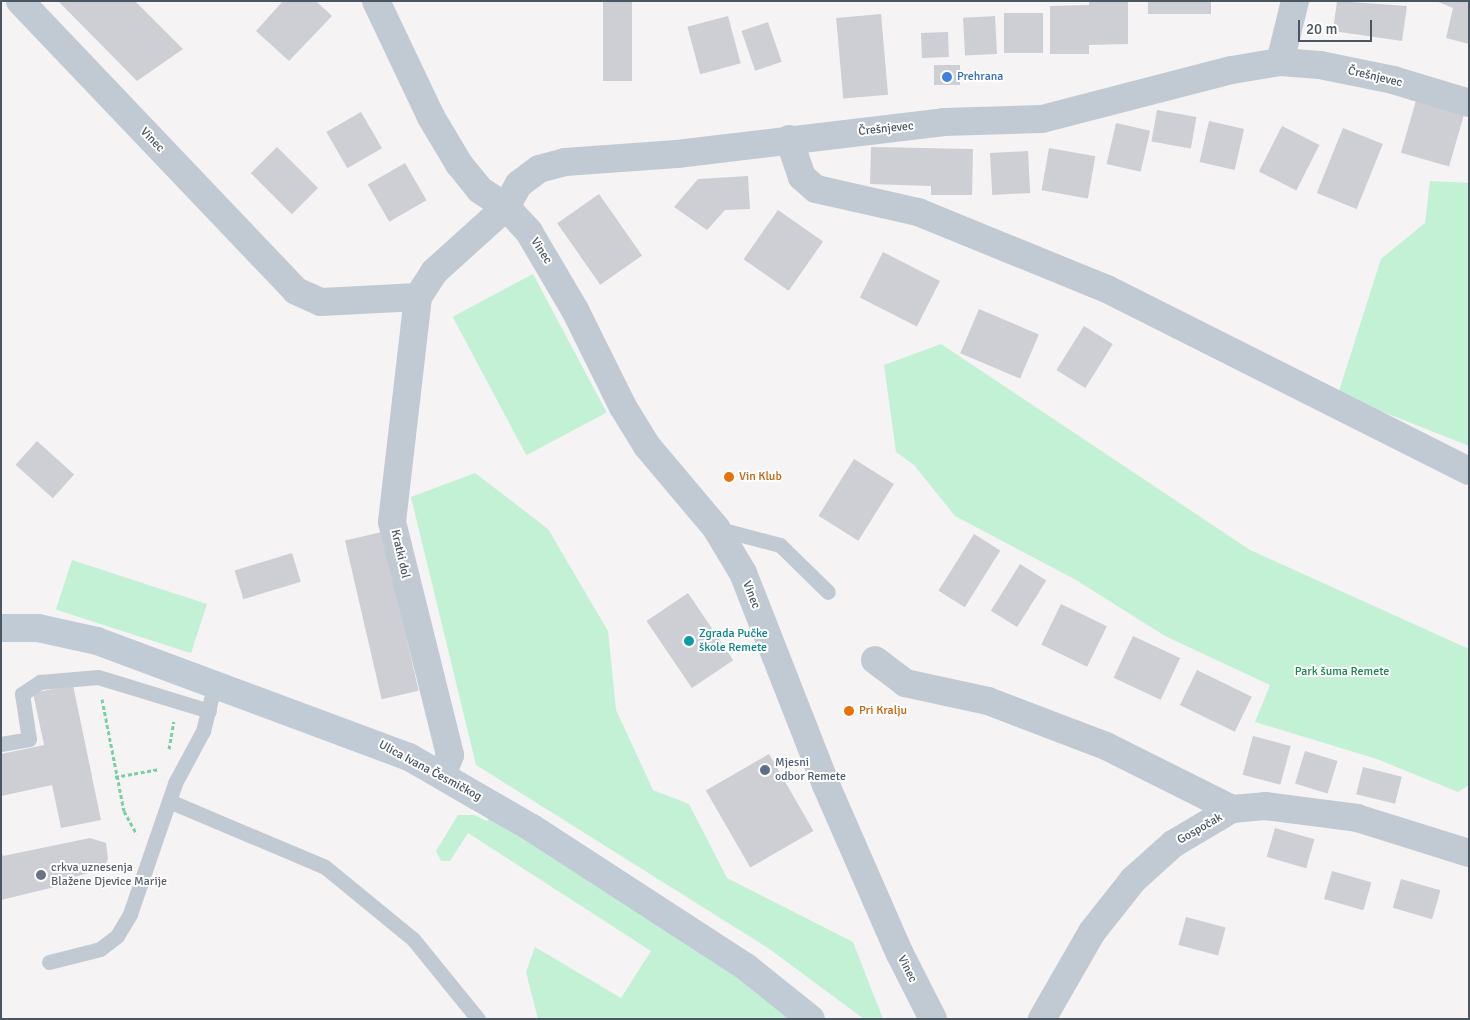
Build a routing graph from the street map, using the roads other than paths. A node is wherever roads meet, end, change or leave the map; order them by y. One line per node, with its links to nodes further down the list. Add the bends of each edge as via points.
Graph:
1 (20, 1): 8 (street, Vinec, via 296,291 321,302 345,304)
2 (376, 1): 7 (street, Vinec, via 431,117 459,164 480,190)
3 (1295, 1): 4 (street)
4 (1280, 62): 5 (street, Črešnjevec, via 1385,78); 6 (street, Črešnjevec, via 1042,119 944,122)
5 (1469, 104)
6 (789, 139): 7 (street, Črešnjevec, via 676,154 565,162 540,169 518,184); 9 (street, via 802,177 816,189 918,212 1107,289)
7 (506, 207): 8 (street, via 434,272); 10 (street, Vinec, via 551,267 647,446)
8 (418, 298): 17 (street, Kratki dol, via 392,522 450,755)
9 (1469, 471)
10 (716, 528): 11 (lane, via 780,545); 24 (street, Vinec, via 743,573 826,785 900,954)
11 (828, 592)
12 (1, 628): 14 (main road, Ulica Ivana Česmičkog, via 64,632)
13 (875, 660): 19 (street, via 906,683 988,701 1106,746)
14 (216, 683): 15 (lane); 17 (main road, Ulica Ivana Česmičkog, via 380,744)
15 (208, 711): 16 (lane, via 98,676 62,678 25,688 22,694 29,739); 18 (lane)
16 (1, 744)
17 (442, 776): 23 (main road, Ulica Ivana Česmičkog, via 532,828 746,967)
18 (169, 801): 21 (lane, via 156,848 130,914 117,936 100,949); 22 (lane, via 325,867 413,939)
19 (1232, 809): 20 (street, Gospočak, via 1265,806 1357,818); 25 (street, Gospočak, via 1173,844 1133,880 1092,932)
20 (1469, 853)
21 (48, 962)
22 (478, 1019)
23 (810, 1019)
24 (933, 1019)
25 (1042, 1019)

